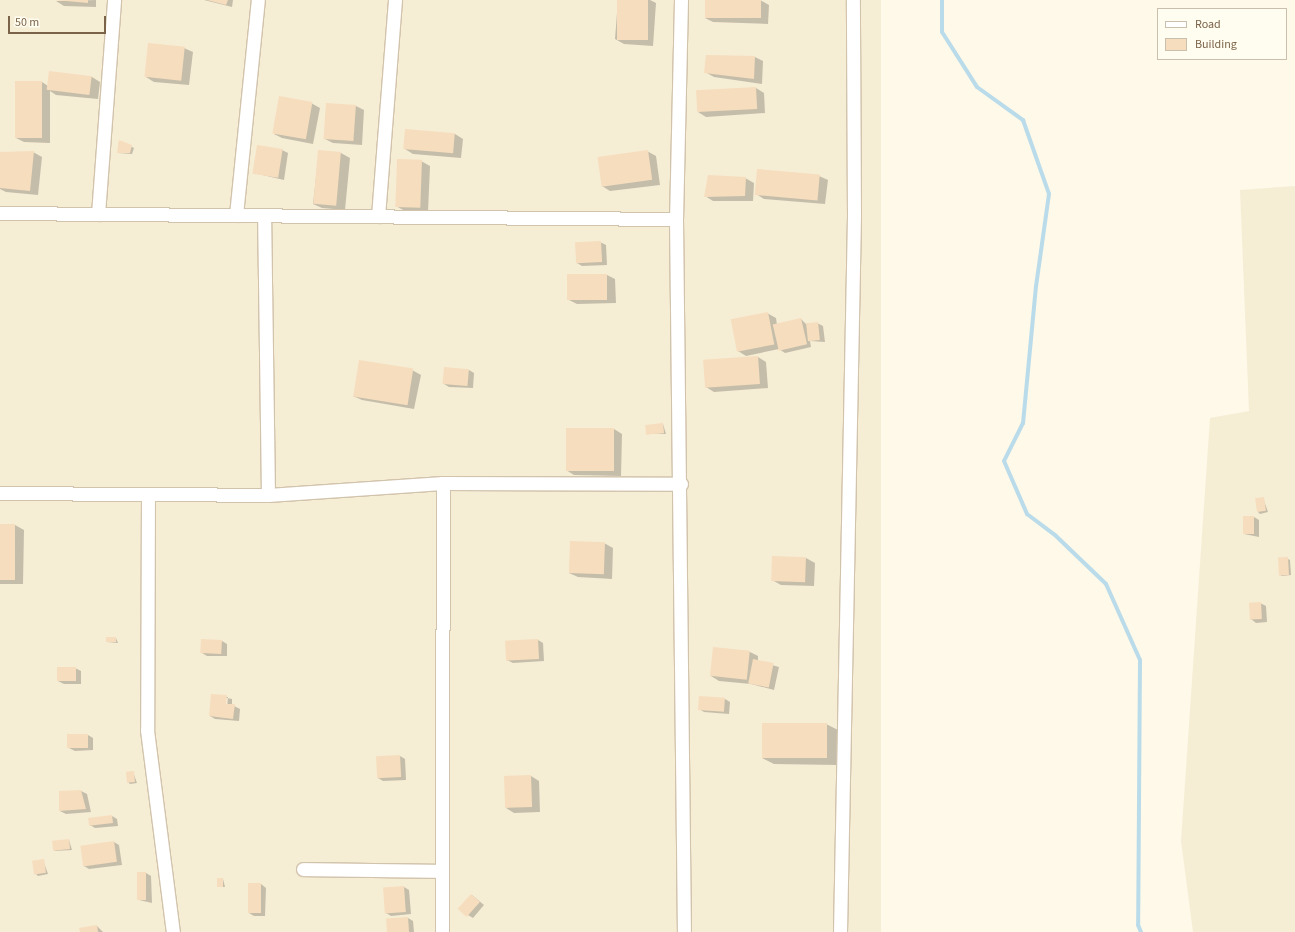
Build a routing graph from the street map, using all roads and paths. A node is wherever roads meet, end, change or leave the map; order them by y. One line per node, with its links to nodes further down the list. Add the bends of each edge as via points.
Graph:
1 (114, 0): 7 (street)
2 (258, 0): 8 (street)
3 (395, 0): 10 (street)
4 (681, 0): 11 (street)
5 (853, 0): 22 (street, via 854,215)
6 (0, 213): 7 (street)
7 (98, 214): 8 (street)
8 (236, 215): 9 (street)
9 (264, 215): 10 (street); 16 (street)
10 (378, 216): 11 (street)
11 (676, 219): 13 (street)
12 (443, 483): 13 (street); 16 (street); 18 (street)
13 (681, 484): 21 (street)
14 (0, 493): 15 (street)
15 (148, 494): 16 (street); 19 (street, via 147,730)
16 (268, 495)
17 (303, 869): 18 (street)
18 (442, 871): 20 (street)
19 (173, 932)
20 (442, 932)
21 (684, 932)
22 (840, 932)

